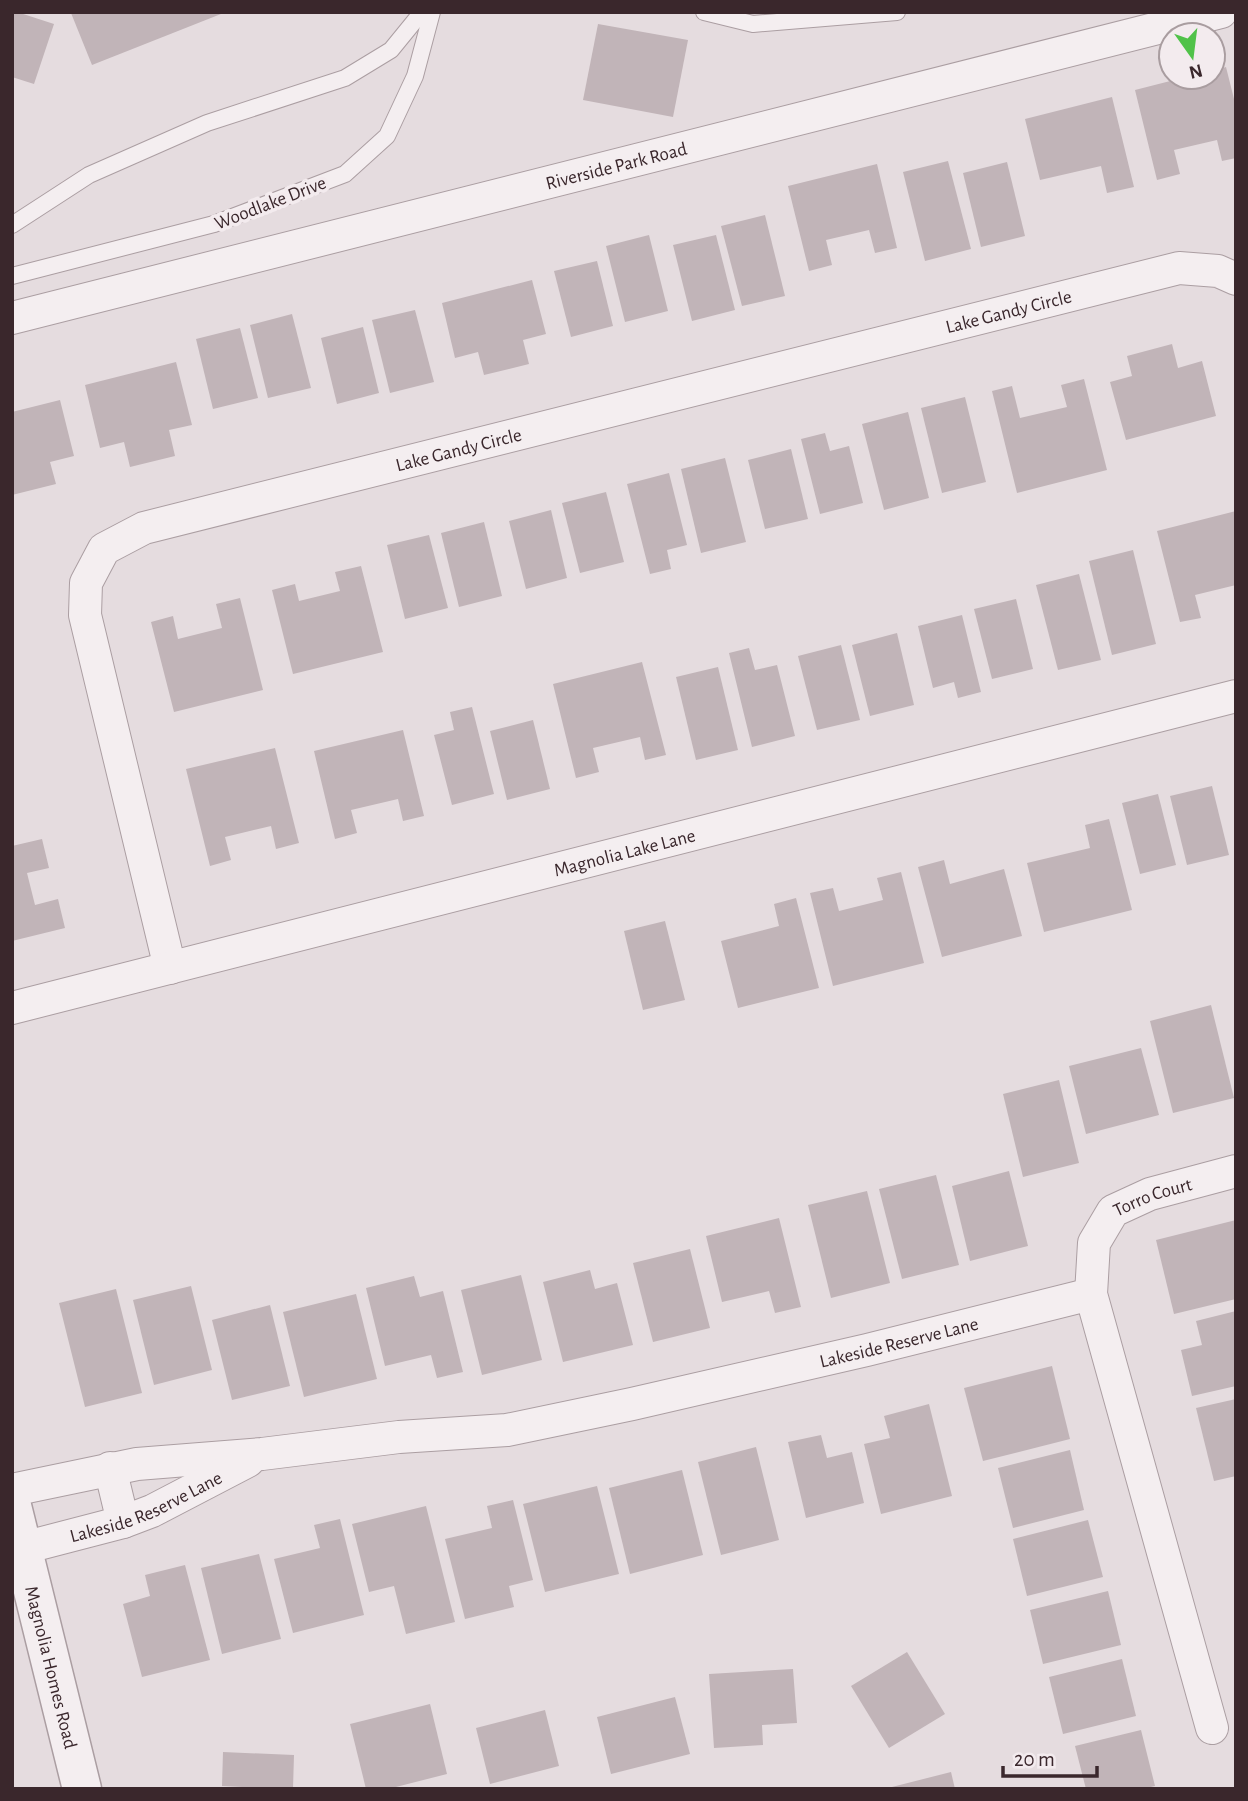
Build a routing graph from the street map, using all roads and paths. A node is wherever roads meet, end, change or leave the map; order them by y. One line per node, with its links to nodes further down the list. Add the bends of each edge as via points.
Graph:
1 (422, 12): 6 (lane, via 391,50 345,78 207,123 89,175)
2 (432, 12): 7 (lane, Woodlake Drive, via 415,76 387,136 345,174 214,224)
3 (704, 12): 4 (lane, via 753,24)
4 (898, 12)
5 (1220, 12): 9 (street, Riverside Park Road)
6 (12, 225)
7 (12, 276)
8 (1236, 279): 11 (street, Lake Gandy Circle, via 1218,271 1179,268 144,528 104,549 86,583 85,615)
9 (12, 318)
10 (1236, 696): 11 (street, Magnolia Lake Lane)
11 (170, 968): 12 (street, Magnolia Lake Lane)
12 (12, 1008)
13 (1236, 1171): 14 (street, Torro Court, via 1150,1194 1113,1211 1094,1243)
14 (1091, 1294): 15 (street, Lakeside Reserve Lane, via 867,1350 507,1430 399,1437); 21 (street)
15 (262, 1454): 16 (street, Lakeside Reserve Lane); 19 (street, Lakeside Reserve Lane)
16 (110, 1468): 17 (street, Lakeside Reserve Lane); 19 (street)
17 (12, 1490)
18 (12, 1506): 20 (street, Magnolia Homes Road)
19 (123, 1522): 20 (street, Lakeside Reserve Lane)
20 (23, 1548): 22 (street, Magnolia Homes Road)
21 (1212, 1728)
22 (82, 1789)

